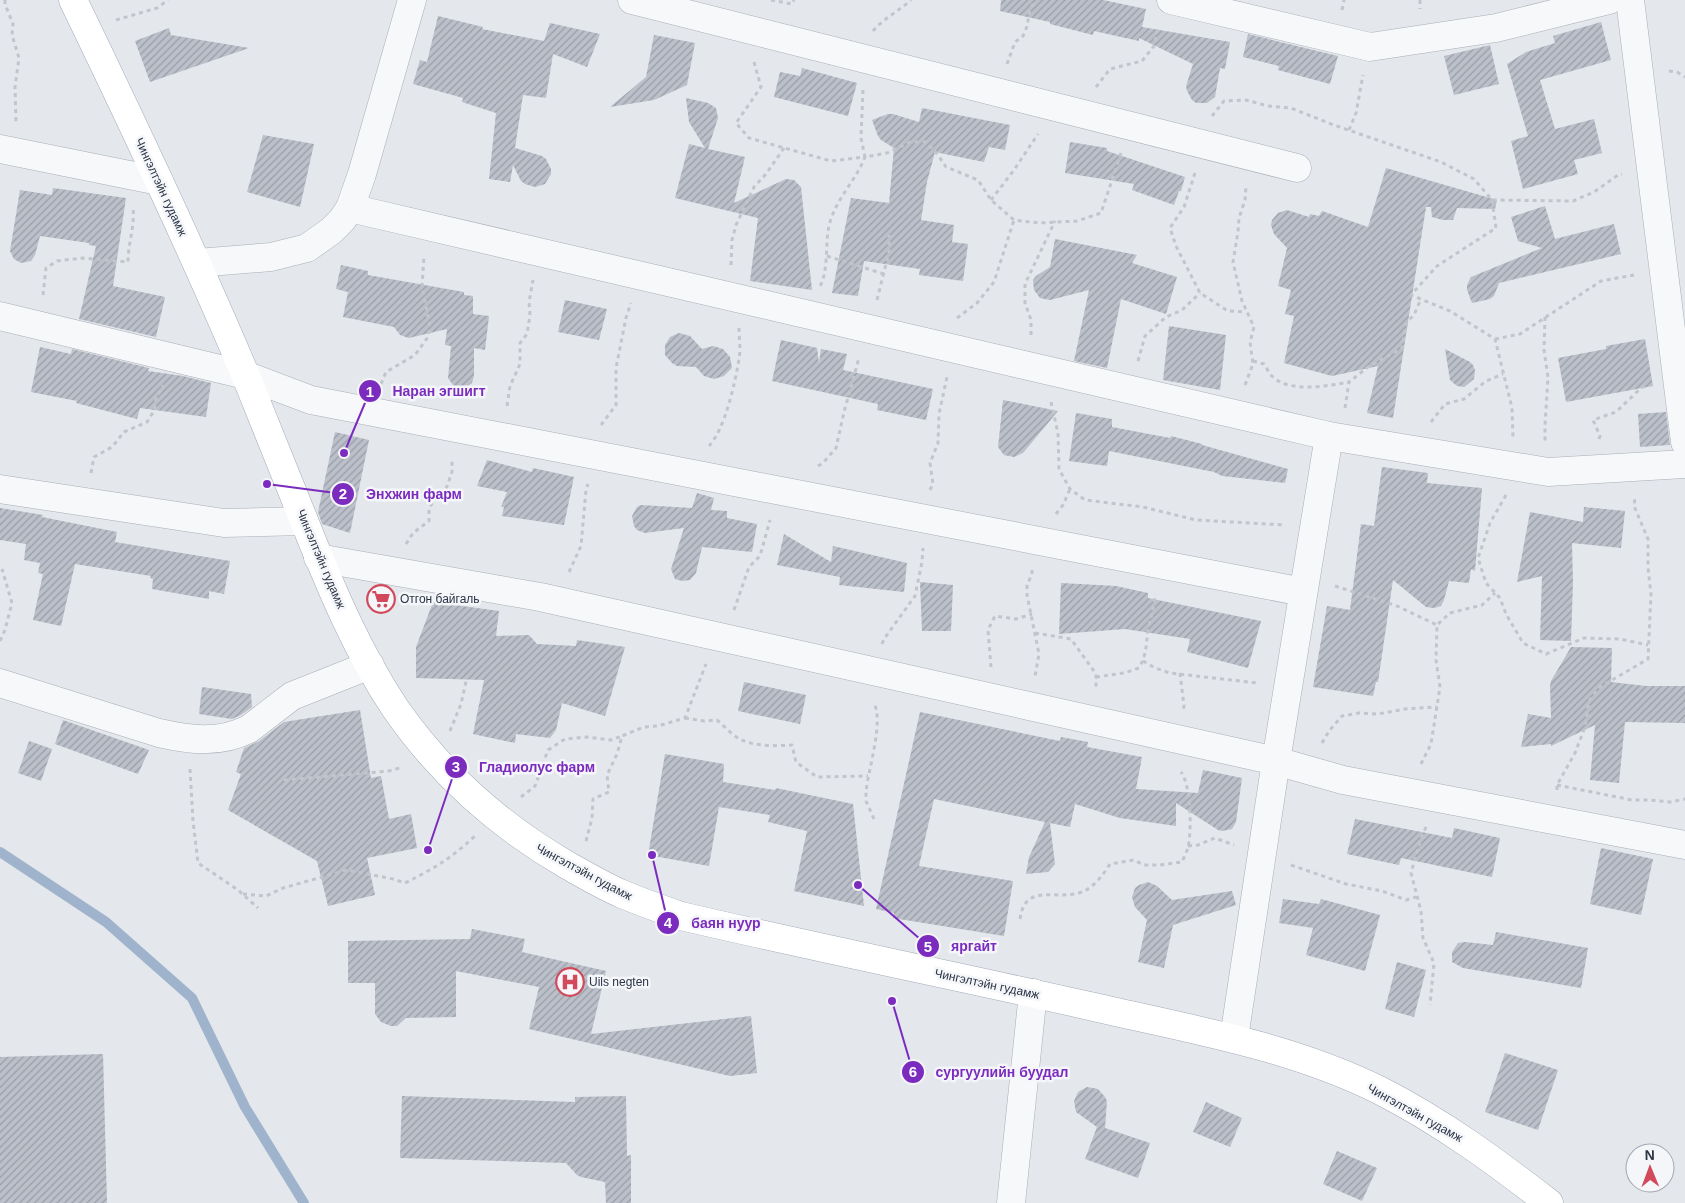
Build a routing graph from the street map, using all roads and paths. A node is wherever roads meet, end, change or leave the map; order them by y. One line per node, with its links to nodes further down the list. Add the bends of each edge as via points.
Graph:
1 (5, 0): 27 (path, via 19,58 15,98 20,144)
2 (73, 0): 16 (main road, Чингэлтэйн гудамж)
3 (168, 0): 16 (path, via 157,8 115,20)
4 (412, 0): 36 (street)
5 (632, 0): 15 (street)
6 (771, 0): 7 (path, via 792,4)
7 (794, 0)
8 (911, 0): 14 (path)
9 (1036, 0): 20 (path, via 1023,36 1016,42 1004,70)
10 (1171, 0): 18 (street)
11 (1609, 0): 13 (street)
12 (1630, 0): 30 (street)
13 (1549, 8): 18 (street, via 1496,28)
14 (900, 10)
15 (736, 26): 19 (street); 26 (path, via 740,47 755,64 761,87 736,123 749,138)
16 (90, 36): 33 (main road, Чингэлтэйн гудамж)
17 (1154, 46): 21 (path, via 1142,61 1110,69 1082,102)
18 (1370, 48): 23 (path)
19 (865, 59): 20 (street); 28 (path, via 861,138)
20 (999, 93): 21 (street)
21 (1078, 112): 22 (street)
22 (1127, 125): 25 (street); 38 (path, via 1101,212 1077,220)
23 (1350, 130): 25 (path, via 1290,108 1246,100 1224,101 1215,110); 35 (path, via 1441,162 1474,179)
24 (1039, 133): 34 (path)
25 (1197, 142): 29 (street); 48 (path, via 1196,172 1184,207 1170,228)
26 (784, 148): 28 (path, via 831,161); 49 (path, via 754,187 736,225 732,240 732,278)
27 (10, 151): 32 (street)
28 (865, 157): 34 (path, via 887,153 910,142 926,142 946,167 978,180); 42 (path, via 829,223)
29 (1252, 157): 31 (street); 52 (path, via 1232,262)
30 (1652, 167): 35 (path, via 1618,175 1594,192 1573,200); 45 (street)
31 (1297, 168)
32 (124, 174): 33 (street); 57 (path, via 131,191 134,217 128,262 82,258 57,261 46,268)
33 (159, 180): 43 (main road, Чингэлтэйн гудамж)
34 (991, 200): 37 (path)
35 (1492, 200): 50 (path, via 1496,228 1438,266 1411,295)
36 (350, 208): 39 (street); 43 (street, via 331,231 307,248 271,257)
37 (1014, 220): 38 (path); 51 (path, via 994,282)
38 (1056, 221): 56 (path, via 1025,284 1025,303)
39 (438, 228): 41 (street); 71 (path, via 424,256 422,286 430,327 428,337 415,355 386,372)
40 (889, 235): 47 (path)
41 (540, 252): 46 (street); 75 (path, via 532,284 527,334 520,343 520,364 510,386)
42 (827, 256): 44 (path); 47 (path)
43 (197, 263): 67 (main road, Чингэлтэйн гудамж)
44 (824, 268)
45 (1664, 269): 53 (street); 55 (path, via 1601,281)
46 (636, 274): 49 (street); 78 (path, via 616,368 616,405 600,425)
47 (884, 274): 58 (path, via 877,301 879,312)
48 (1200, 293): 52 (path, via 1228,311); 60 (path, via 1182,310 1166,317 1145,336)
49 (742, 299): 58 (street)
50 (1421, 299): 59 (path, via 1450,311); 68 (path, via 1414,315 1406,323 1402,348)
51 (977, 303)
52 (1246, 312): 62 (path, via 1254,327 1250,342)
53 (1677, 312): 64 (street)
54 (0, 316): 57 (street)
55 (1545, 317): 59 (path, via 1520,334); 83 (path, via 1544,350 1548,378 1545,443)
56 (1031, 320)
57 (40, 326): 67 (street)
58 (866, 328): 61 (street); 85 (path, via 836,448 823,463)
59 (1495, 339): 66 (path)
60 (1142, 345)
61 (949, 348): 65 (street); 87 (path, via 938,443 930,462 933,484 928,497)
62 (1253, 361): 68 (path, via 1264,364 1272,377 1284,384 1306,387); 72 (path, via 1242,392)
63 (738, 365): 82 (path, via 729,404 716,438)
64 (1676, 370): 73 (path, via 1640,388 1616,412); 77 (street)
65 (1063, 374): 72 (street); 89 (path, via 1050,398 1058,433 1060,469 1070,489 1085,500 1143,507 1196,520)
66 (1503, 374): 70 (path, via 1486,381 1464,399); 80 (path, via 1512,408)
67 (245, 376): 71 (street, via 311,400); 88 (main road, Чингэлтэйн гудамж)
68 (1349, 382): 76 (path)
69 (156, 398): 86 (path, via 154,411 146,422 124,432 112,447 94,457 90,486)
70 (1445, 404)
71 (368, 410): 74 (street)
72 (1226, 412): 76 (street)
73 (1593, 420)
74 (456, 428): 75 (street); 94 (path, via 452,472 446,489 435,498 429,509 429,521 413,533)
75 (500, 436): 78 (street)
76 (1335, 437): 80 (street); 89 (street)
77 (1685, 442)
78 (593, 454): 82 (street); 98 (path, via 581,546)
79 (1685, 464): 81 (street)
80 (1511, 465): 83 (street); 97 (path, via 1506,493 1490,523 1478,558 1486,582)
81 (1638, 467): 83 (street); 104 (path, via 1634,506 1648,539 1651,594)
82 (685, 472): 85 (street)
83 (1554, 472)
84 (0, 489): 86 (street)
85 (779, 490): 87 (street); 102 (path, via 760,556 749,567)
86 (81, 501): 88 (street, via 224,523)
87 (927, 519): 90 (street)
88 (304, 521): 91 (main road, Чингэлтэйн гудамж)
89 (1314, 527): 96 (street)
90 (1035, 540): 92 (street); 99 (path, via 1031,555 1032,574 1027,585)
91 (318, 558): 94 (street); 106 (main road, Чингэлтэйн гудамж)
92 (1159, 564): 96 (street); 105 (path, via 1154,610)
93 (2, 569): 103 (path, via 12,603)
94 (391, 570): 98 (street)
95 (919, 580): 107 (path, via 915,596 884,639)
96 (1305, 584): 100 (path, via 1397,606); 111 (street)
97 (1495, 593): 100 (path, via 1482,605 1450,613); 104 (path, via 1523,643 1546,654 1584,638 1620,639)
98 (558, 601): 102 (street)
99 (1032, 614): 101 (path); 112 (path, via 1016,619 995,616 988,630 990,677)
100 (1437, 625): 114 (path, via 1436,660 1440,687)
101 (1035, 633): 109 (path, via 1071,639); 113 (path, via 1039,654)
102 (724, 638): 107 (street); 115 (path, via 704,667)
103 (0, 641)
104 (1648, 645): 125 (path, via 1648,659 1600,686 1589,701 1585,727)
105 (1143, 661): 109 (path, via 1139,668); 111 (path, via 1170,672)
106 (370, 665): 119 (street, via 292,696 249,730 211,740); 120 (main road, Чингэлтэйн гудамж, via 397,710)
107 (876, 672): 112 (street); 123 (path, via 872,699 877,709 876,732)
108 (467, 677): 120 (path, via 453,726)
109 (1096, 677): 116 (path, via 1094,702)
110 (0, 682): 119 (street, via 159,733)
111 (1288, 688): 121 (street)
112 (984, 696): 113 (street)
113 (1030, 706): 116 (street)
114 (1437, 707): 122 (path, via 1342,716 1319,747); 126 (path, via 1431,744 1418,770)
115 (685, 718): 117 (path); 123 (path, via 717,720 739,739 777,746 792,745 796,762 817,777)
116 (1086, 718): 118 (street)
117 (622, 736): 128 (path, via 611,740 565,739 548,750 535,786); 134 (path, via 607,776 609,792 592,799 592,818)
118 (1172, 738): 121 (street); 132 (path, via 1173,762 1185,777 1190,796)
119 (189, 739): 135 (path, via 198,863)
120 (434, 757): 124 (path, via 389,771); 128 (main road, Чингэлтэйн гудамж)
121 (1276, 760): 122 (street); 133 (street)
122 (1312, 771): 126 (street)
123 (868, 776): 129 (path, via 866,801)
124 (284, 780)
125 (1557, 785): 127 (path, via 1632,800 1670,802); 130 (path)
126 (1421, 795): 130 (street); 136 (path, via 1426,827 1411,873)
127 (1685, 799)
128 (494, 816): 134 (main road, Чингэлтэйн гудамж, via 543,851); 135 (path, via 452,857 405,883 347,870 266,896)
129 (874, 819)
130 (1556, 821): 131 (street)
131 (1685, 845)
132 (1188, 846): 133 (path, via 1215,838); 138 (path, via 1182,862 1144,865 1134,860 1110,864 1101,878 1080,892 1034,896 1021,909)
133 (1261, 860): 136 (path, via 1296,866 1406,900); 141 (street)
134 (580, 872): 139 (main road, Чингэлтэйн гудамж, via 620,893 681,916)
135 (243, 894): 137 (path)
136 (1416, 897): 140 (path, via 1423,938 1434,963)
137 (258, 908)
138 (1020, 920)
139 (1033, 994): 141 (main road, Чингэлтэйн гудамж); 142 (street)
140 (1430, 1005)
141 (1234, 1038): 143 (main road, Чингэлтэйн гудамж, via 1328,1069 1377,1090 1468,1142)
142 (1012, 1203)
143 (1549, 1203)

